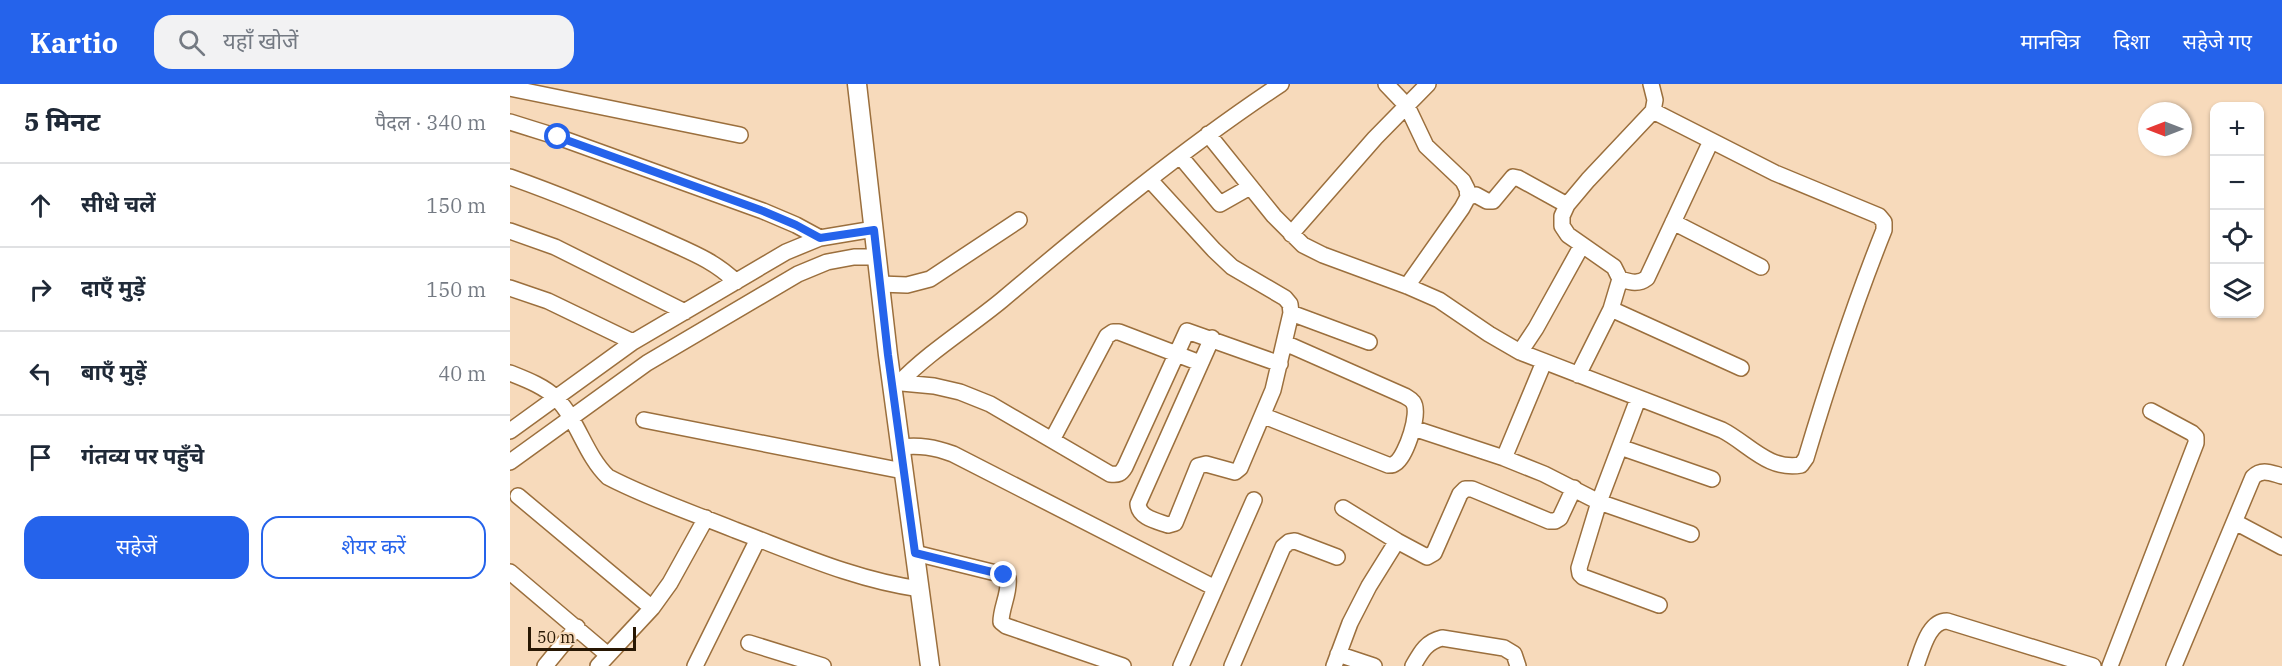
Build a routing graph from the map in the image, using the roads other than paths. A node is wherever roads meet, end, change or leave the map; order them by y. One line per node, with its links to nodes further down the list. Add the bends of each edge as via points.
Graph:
1 (857, 84): 21 (main road)
2 (1281, 84): 10 (street)
3 (1386, 84): 7 (street)
4 (1428, 84): 7 (street)
5 (1651, 84): 8 (street)
6 (510, 88): 11 (street)
7 (1407, 105): 17 (street, via 1426,146 1463,181); 23 (street)
8 (1653, 111): 12 (street); 18 (street)
9 (510, 122): 24 (street, via 763,211)
10 (1208, 134): 13 (street); 16 (street)
11 (740, 135)
12 (1711, 141): 20 (street); 50 (street, via 1775,173 1879,216 1884,230 1801,465 1770,461 1722,430)
13 (1180, 156): 15 (street); 16 (street, via 1220,204)
14 (510, 177): 29 (street, via 705,258)
15 (1150, 180): 35 (street, via 1232,267 1285,298); 48 (street)
16 (1251, 187): 23 (street)
17 (1468, 197): 18 (street, via 1476,195 1491,202 1514,177); 31 (street)
18 (1567, 205): 25 (street, via 1562,226)
19 (1019, 220): 30 (street, via 930,279 907,285)
20 (1673, 222): 27 (street); 28 (street, via 1647,278 1634,283)
21 (874, 230): 24 (street); 26 (main road)
22 (510, 231): 34 (street, via 555,247)
23 (1292, 234): 31 (street, via 1323,255)
24 (820, 238): 29 (street, via 786,252)
25 (1582, 245): 28 (street, via 1614,267); 41 (street)
26 (876, 257): 30 (main road); 53 (street, via 827,262 798,274 647,363)
27 (1761, 267)
28 (1620, 279): 33 (street)
29 (736, 282): 34 (street)
30 (880, 284): 48 (main road)
31 (1407, 286): 41 (street, via 1439,300)
32 (510, 288): 37 (street, via 548,301)
33 (1611, 309): 45 (street); 47 (street)
34 (685, 312): 37 (street)
35 (1291, 313): 38 (street); 39 (street)
36 (1212, 338): 40 (street, via 1187,331); 43 (street); 44 (street)
37 (633, 342): 49 (street)
38 (1369, 342)
39 (1285, 343): 44 (street); 55 (street, via 1405,396 1414,402)
40 (1176, 352): 43 (street); 57 (street, via 1119,332 1107,336); 57 (street, via 1121,473 1110,474)
41 (1520, 352): 42 (street)
42 (1544, 362): 47 (street); 60 (street)
43 (1200, 363): 52 (street, via 1138,504 1141,514 1173,525 1198,466 1206,464 1235,472)
44 (1280, 364): 52 (street)
45 (1741, 368)
46 (510, 373): 49 (street)
47 (1578, 375): 50 (street)
48 (895, 382): 57 (street, via 960,392 990,404); 58 (main road)
49 (556, 398): 53 (street); 56 (street)
50 (1638, 399): 59 (street)
51 (2151, 411): 99 (street, via 2192,433 2196,443)
52 (1264, 416): 55 (street, via 1388,465 1399,461)
53 (570, 418): 61 (street); 70 (street, via 597,466 608,477)
54 (644, 420): 62 (street)
55 (1413, 428): 60 (street)
56 (510, 431)
57 (1052, 440)
58 (900, 447): 62 (main road); 79 (street, via 921,445 953,454)
59 (1620, 447): 64 (street); 68 (street)
60 (1504, 458): 65 (street)
61 (510, 462)
62 (903, 471): 76 (main road)
63 (2282, 476): 71 (street, via 2258,472)
64 (1712, 479)
65 (1574, 488): 68 (street); 74 (street, via 1555,521 1465,489 1431,556)
66 (518, 496): 82 (street)
67 (1254, 500): 79 (street)
68 (1599, 502): 72 (street); 81 (street, via 1580,574)
69 (1343, 508): 74 (street)
70 (706, 518): 73 (street); 82 (street)
71 (2235, 522): 75 (street); 100 (street)
72 (1691, 534)
73 (758, 539): 80 (street, via 862,578); 88 (street)
74 (1397, 542): 86 (street, via 1364,595)
75 (2282, 547)
76 (915, 553): 80 (main road); 91 (street, via 1004,575 1009,584 1001,616 1006,626)
77 (1337, 556): 93 (street, via 1294,541 1283,547)
78 (510, 572): 83 (street)
79 (1215, 588): 92 (street)
80 (920, 589): 90 (main road)
81 (1659, 605)
82 (652, 608): 85 (street)
83 (577, 627): 85 (street); 87 (street)
84 (749, 644): 89 (street)
85 (603, 660)
86 (1336, 660): 94 (street)
87 (545, 666)
88 (695, 666)
89 (823, 666)
90 (930, 666)
91 (1123, 666)
92 (1181, 666)
93 (1232, 666)
94 (1374, 666)
95 (1413, 666): 96 (street, via 1432,640 1442,638 1504,648 1514,654)
96 (1518, 666)
97 (1916, 666): 98 (street, via 1933,627 1947,621)
98 (2093, 666)
99 (2110, 666)
100 (2174, 666)

